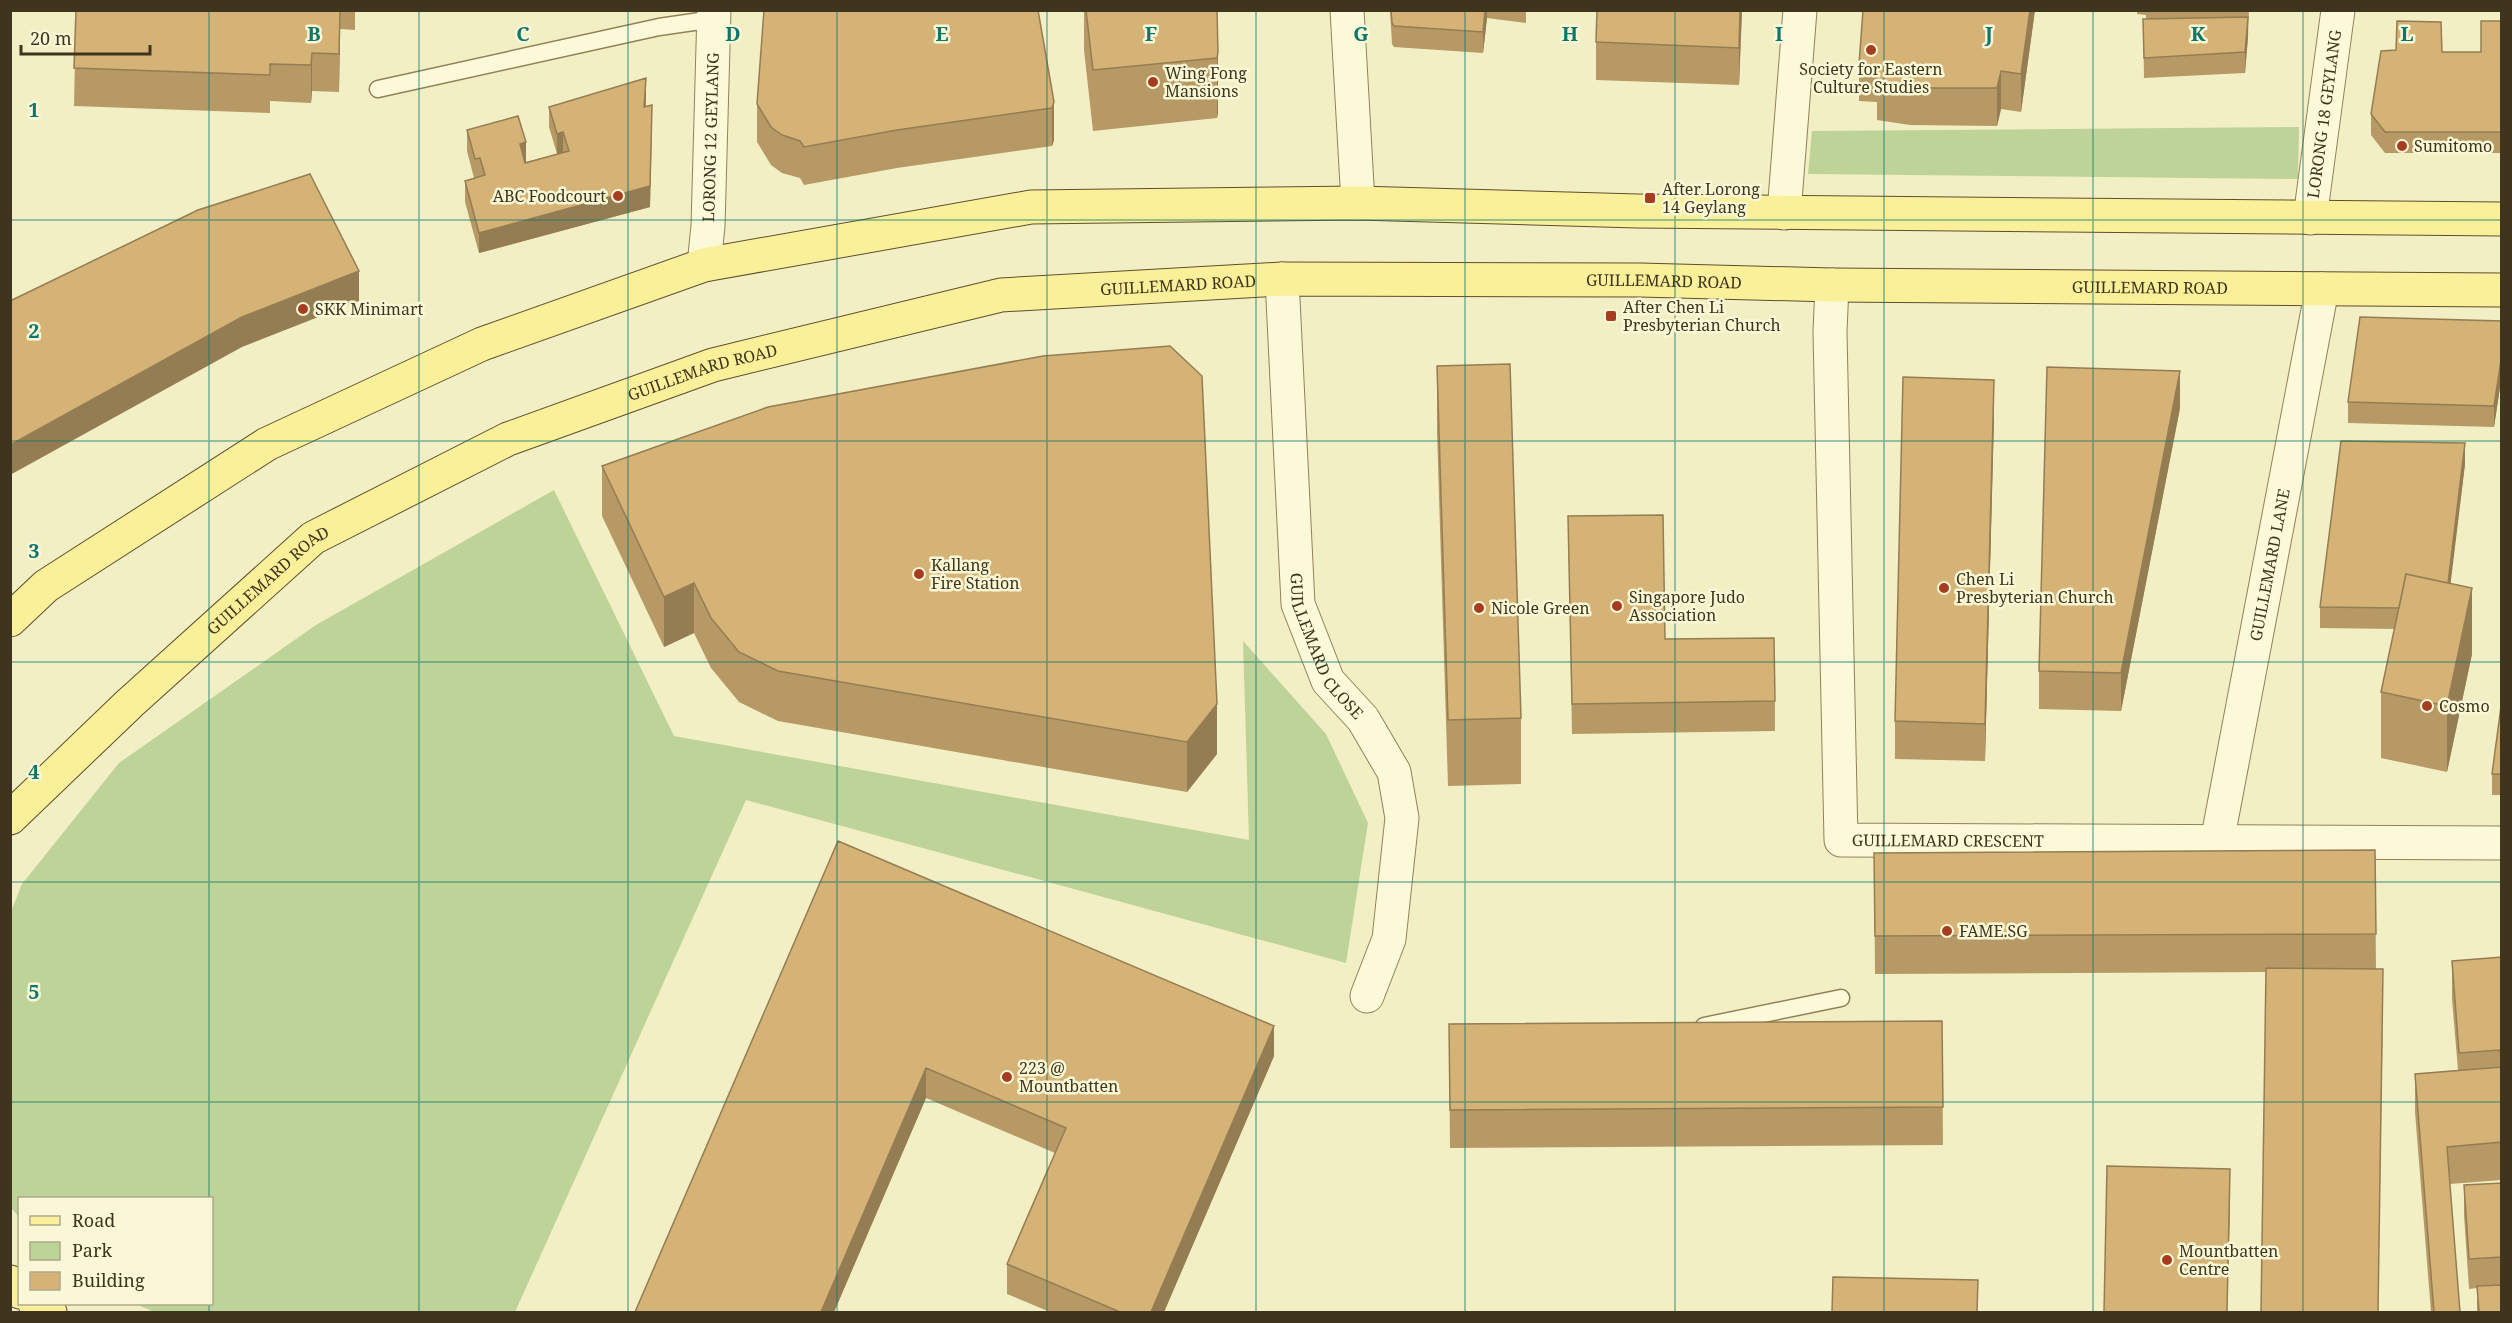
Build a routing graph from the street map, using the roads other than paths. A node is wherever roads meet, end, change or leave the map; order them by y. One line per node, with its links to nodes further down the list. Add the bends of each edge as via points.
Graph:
1 (1347, 10): 7 (street)
2 (1800, 10): 8 (street)
3 (2361, 10): 4 (street)
4 (2338, 11): 9 (street, LORONG 18 GEYLANG)
5 (714, 15): 6 (lane); 11 (street, LORONG 12 GEYLANG)
6 (378, 89)
7 (1358, 203): 8 (main road); 11 (main road, via 1031,207)
8 (1784, 213): 9 (main road)
9 (2310, 218): 10 (main road)
10 (2502, 219)
11 (704, 265): 16 (main road, via 482,344 267,444 46,586)
12 (1282, 279): 13 (main road, GUILLEMARD ROAD); 17 (main road, GUILLEMARD ROAD, via 1001,295 713,365 508,438 313,538 130,703); 20 (street, GUILLEMARD CLOSE, via 1298,604 1328,681 1363,719 1394,772 1402,818 1389,939)
13 (1832, 285): 14 (main road, GUILLEMARD ROAD); 18 (street, GUILLEMARD CRESCENT, via 1840,840)
14 (2322, 289): 15 (main road, GUILLEMARD ROAD); 18 (street, GUILLEMARD LANE)
15 (2502, 290)
16 (10, 620)
17 (10, 818)
18 (2217, 842): 19 (street, GUILLEMARD CRESCENT)
19 (2502, 843)
20 (1367, 996)
21 (1841, 998): 22 (lane)
22 (1692, 1028)

